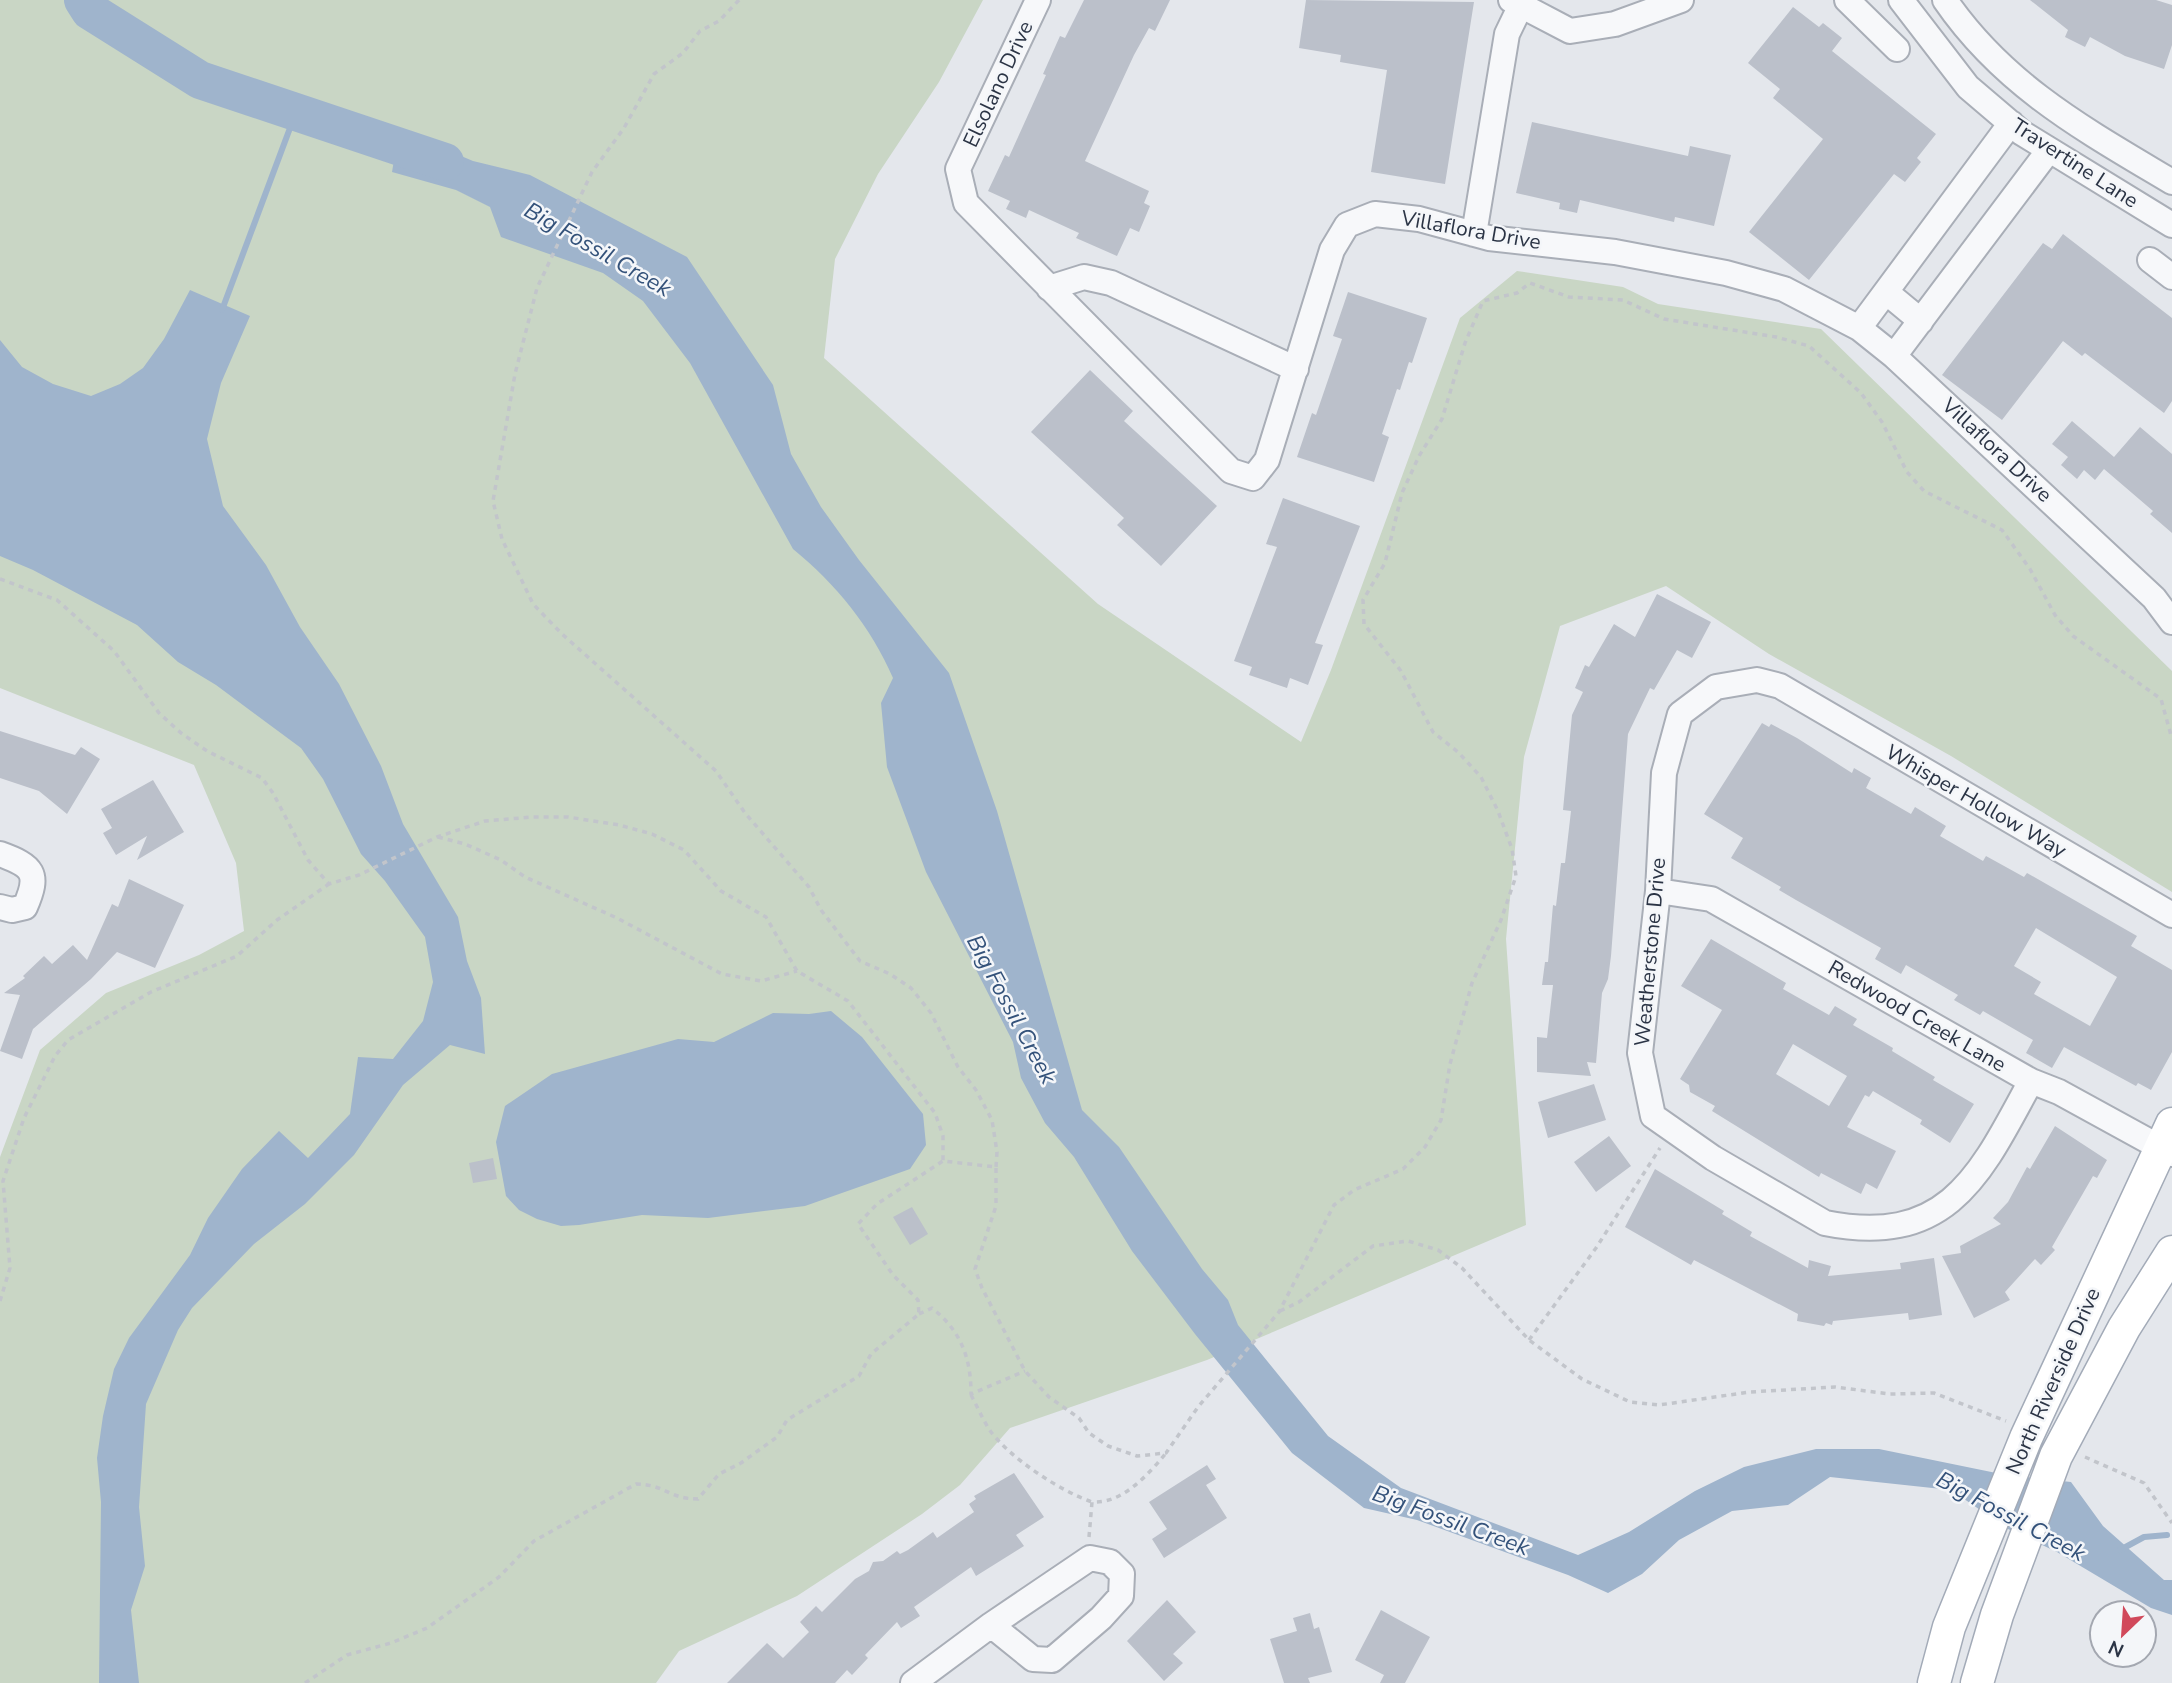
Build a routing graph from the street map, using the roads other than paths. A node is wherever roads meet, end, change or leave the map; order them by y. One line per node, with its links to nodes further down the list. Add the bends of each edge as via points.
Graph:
1 (1038, 0): 10 (street, Elsolano Drive)
2 (1681, 0): 6 (street, via 1615,24 1570,31)
3 (1847, 0): 7 (street)
4 (1901, 0): 8 (street, Travertine Lane, via 1968,86)
5 (1945, 0): 11 (street, Travertine Lane, via 1994,61 2044,104)
6 (1516, 2): 13 (street)
7 (1897, 49)
8 (2011, 123): 9 (street, Travertine Lane); 17 (street)
9 (2049, 150): 12 (street, Travertine Lane); 18 (street)
10 (958, 169): 16 (street, Villaflora Drive, via 966,202)
11 (2172, 183)
12 (2172, 225)
13 (1474, 234): 19 (street, Villaflora Drive, via 1615,252 1726,273 1784,289); 21 (street, Villaflora Drive, via 1419,219 1376,214 1347,225 1332,250)
14 (2150, 260): 15 (street)
15 (2172, 277)
16 (1049, 288): 21 (street, via 1084,277 1111,283); 21 (street, Villaflora Drive, via 1231,471 1252,478 1267,460)
17 (1886, 292): 18 (street); 19 (street)
18 (1921, 321): 20 (street)
19 (1859, 328): 20 (street, Villaflora Drive)
20 (1894, 356): 22 (street, Villaflora Drive, via 2154,597)
21 (1296, 369)
22 (2172, 622)
23 (1780, 686): 25 (street, Weatherstone Drive, via 1757,680 1716,687 1680,714 1664,773); 27 (street, Whisper Hollow Way)
24 (0, 854): 26 (street, via 22,862 30,870 34,886 25,907)
25 (1658, 891): 28 (street, Redwood Creek Lane, via 1711,899); 28 (street, Weatherstone Drive, via 1640,1053 1653,1116 1671,1132 1825,1223 1883,1225 1939,1210 1966,1189 1989,1159)
26 (0, 907)
27 (2172, 915)
28 (2031, 1081): 29 (street, Redwood Creek Lane)
29 (2168, 1142): 33 (main road, North Riverside Drive, via 2017,1430)
30 (2172, 1252): 34 (main road, North Riverside Drive, via 2124,1328 1997,1615)
31 (991, 1625): 31 (street, via 1033,1659 1052,1660 1121,1595 1122,1574 1110,1562 1090,1558); 32 (street)
32 (913, 1683)
33 (1934, 1683)
34 (1977, 1683)

